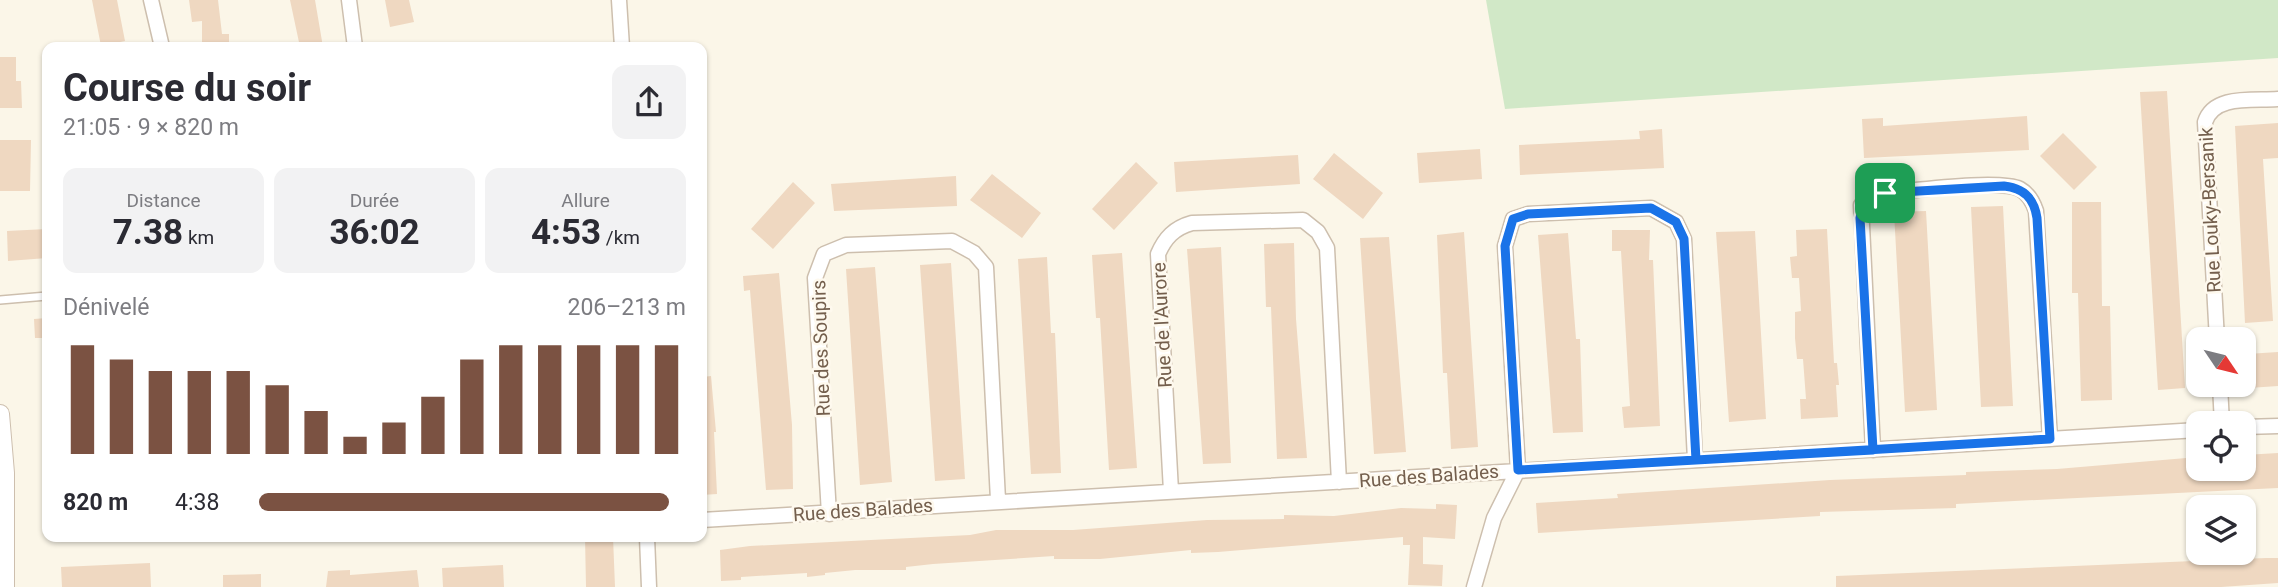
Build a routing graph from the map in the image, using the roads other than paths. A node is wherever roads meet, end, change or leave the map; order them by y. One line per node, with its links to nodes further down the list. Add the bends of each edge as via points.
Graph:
1 (151, 0): 4 (street)
2 (349, 0): 5 (street)
3 (619, 0): 6 (street)
4 (161, 42)
5 (354, 42)
6 (622, 42)
7 (2278, 99): 10 (street, Rue Louky-Bersanik, via 2224,103 2214,107 2205,122)
8 (42, 296): 9 (lane)
9 (0, 300)
10 (2216, 327)
11 (0, 414): 25 (street)
12 (2278, 426): 13 (street)
13 (2256, 427)
14 (2186, 431): 15 (street, Rue des Balades)
15 (2050, 439): 16 (street, Rue des Balades); 16 (street, via 2036,211 2021,189 1996,186 1885,193 1869,197 1861,205)
16 (1873, 450): 17 (street, Rue des Balades)
17 (1696, 460): 18 (street, Rue des Balades); 18 (street, via 1684,239 1676,222 1651,208 1528,214 1513,219 1505,246)
18 (1518, 470): 19 (street, Rue des Balades); 27 (street, via 1494,517)
19 (1339, 482): 20 (street, Rue des Balades); 20 (street, Rue de l'Aurore, via 1327,248 1318,232 1303,220 1192,223 1180,226 1164,240 1158,254)
20 (1171, 491): 21 (street, Rue des Balades)
21 (998, 500): 22 (street, Rue des Balades); 22 (street, Rue des Soupirs, via 986,267 974,253 952,241 846,245 824,254 816,278)
22 (829, 514): 23 (street, Rue des Balades)
23 (707, 520)
24 (647, 542): 26 (street)
25 (5, 587)
26 (649, 587)
27 (1474, 587)

